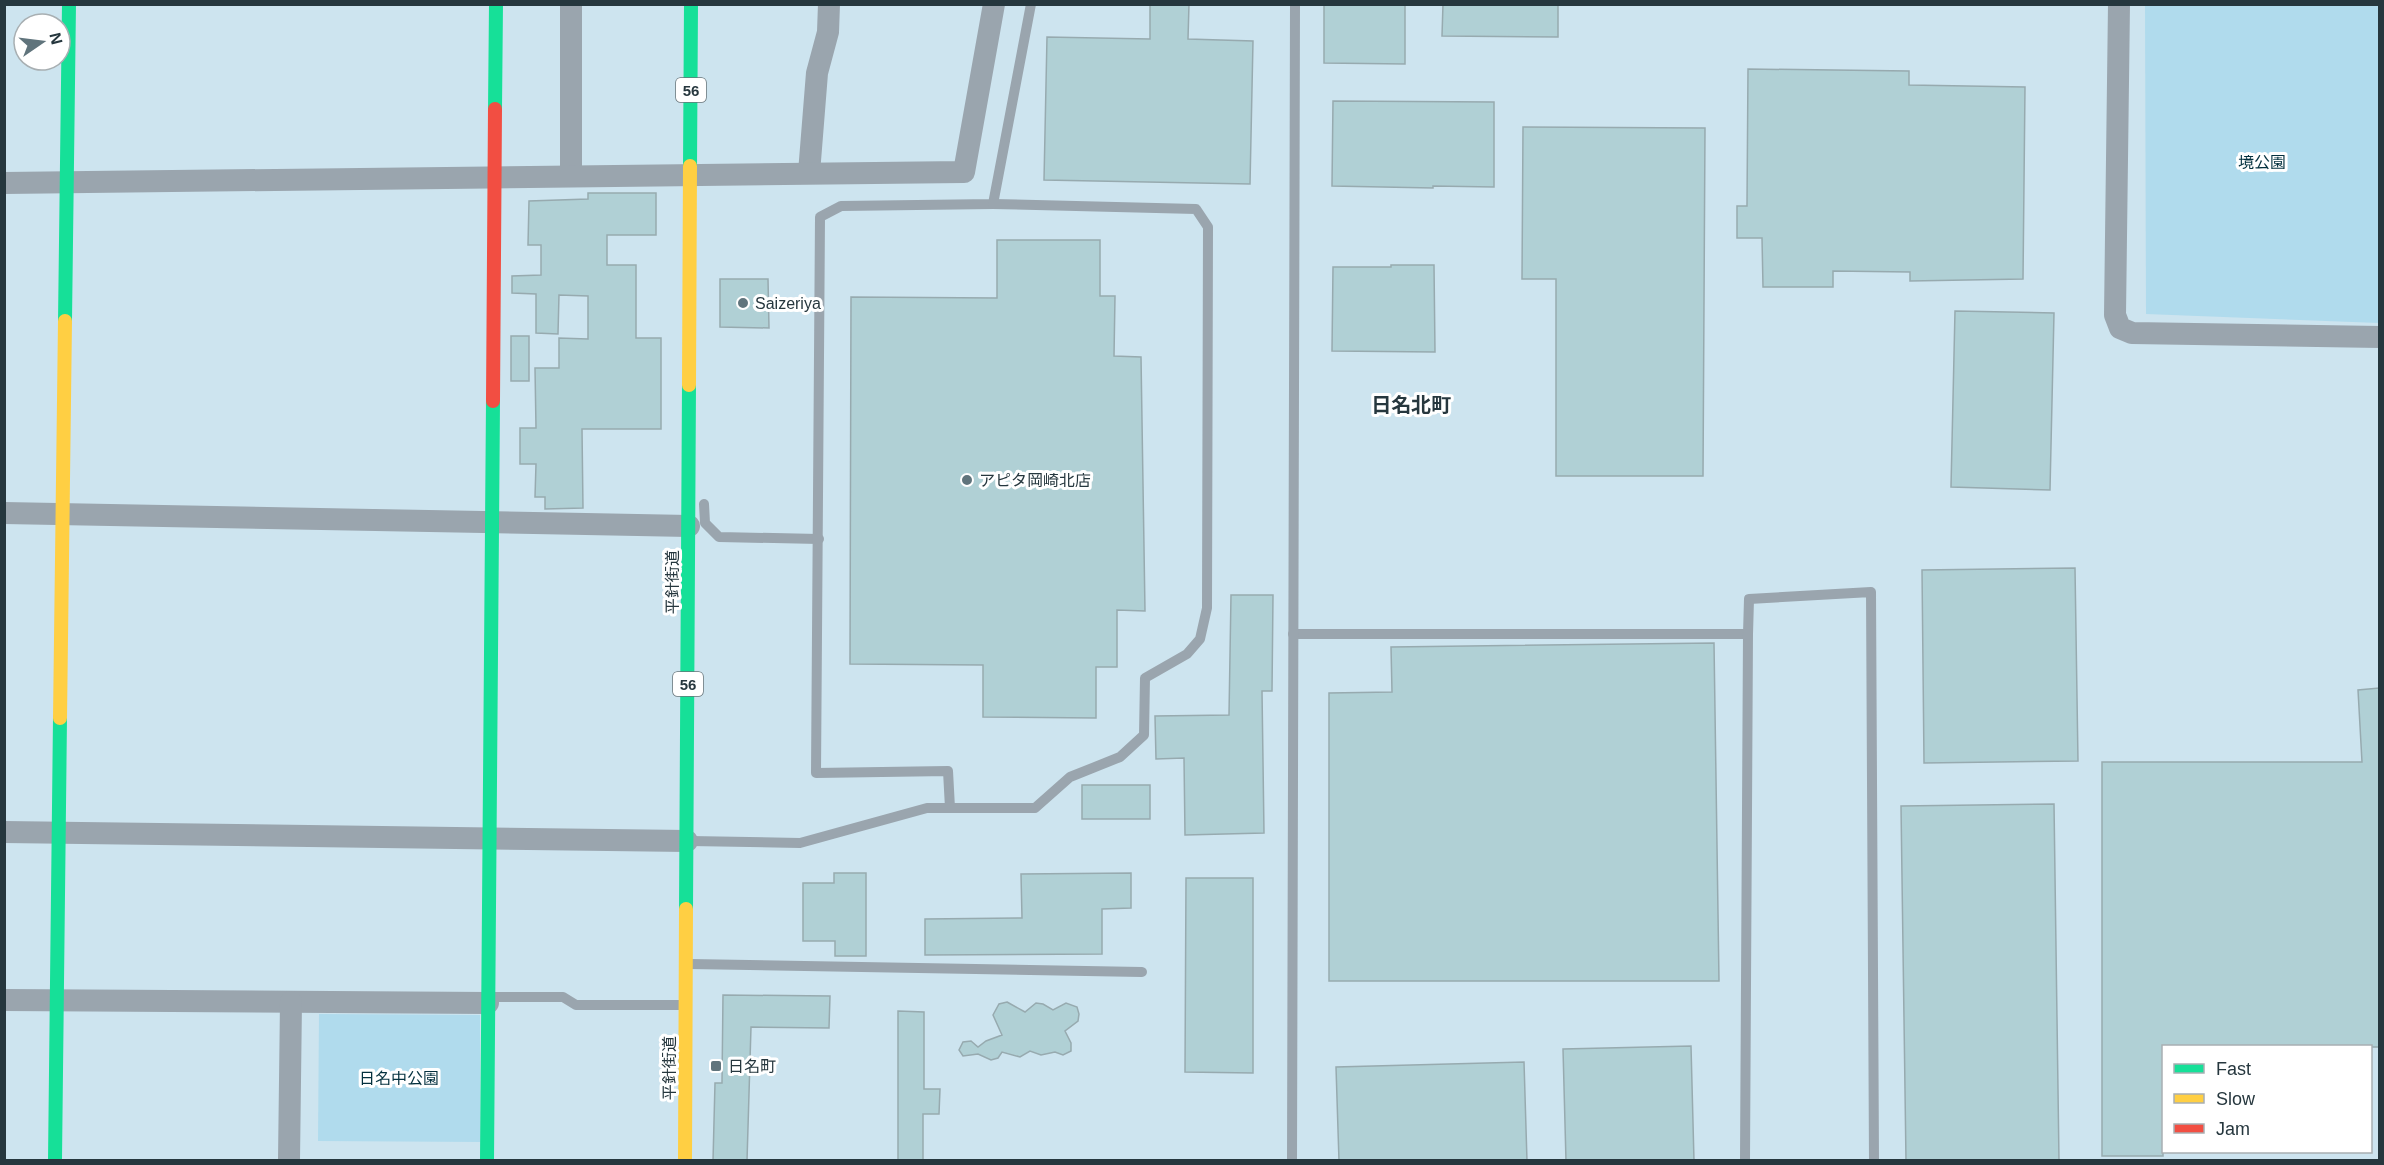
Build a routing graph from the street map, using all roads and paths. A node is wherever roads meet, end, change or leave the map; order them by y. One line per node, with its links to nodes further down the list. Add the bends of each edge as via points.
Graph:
1 (69, 4): 15 (street)
2 (496, 4): 11 (street)
3 (571, 4): 12 (street)
4 (691, 4): 13 (street, 平針街道 / 56)
5 (829, 4): 10 (street, via 828,32 817,73)
6 (994, 4): 10 (street, via 964,172)
7 (1031, 4): 16 (lane)
8 (1295, 4): 26 (lane)
9 (2119, 4): 17 (street, via 2115,315 2120,328 2132,333)
10 (809, 173): 13 (street)
11 (493, 176): 12 (street); 15 (street); 23 (street)
12 (571, 176): 13 (street)
13 (690, 176): 18 (street, 平針街道 / 56)
14 (4, 183): 15 (street)
15 (67, 183): 22 (street)
16 (993, 204): 25 (lane, via 841,206 820,217); 28 (lane, via 1196,209 1208,227 1207,608 1200,639 1187,654 1145,678 1144,735 1120,757 1070,777 1035,808)
17 (2379, 337)
18 (689, 437): 19 (lane); 24 (street, 平針街道 / 56)
19 (699, 465)
20 (704, 494): 25 (lane, via 705,523 719,537)
21 (4, 513): 22 (street)
22 (63, 514): 23 (street); 30 (street)
23 (491, 522): 24 (street); 31 (street)
24 (689, 526): 32 (street, 平針街道 / 56)
25 (819, 539): 28 (lane, via 816,773 948,771)
26 (1293, 634): 27 (lane); 44 (lane)
27 (1748, 634): 45 (lane); 46 (lane, via 1749,599 1871,592)
28 (950, 808): 32 (lane, via 927,808 800,843)
29 (4, 832): 30 (street)
30 (59, 832): 31 (street); 37 (street)
31 (489, 838): 32 (street); 36 (street)
32 (687, 841): 33 (street, 平針街道 / 56)
33 (686, 964): 34 (lane); 39 (street, 平針街道 / 56)
34 (1142, 972)
35 (4, 1000): 37 (street)
36 (488, 1000): 38 (street); 39 (lane, via 563,997 576,1005); 42 (street)
37 (57, 1001): 38 (street); 40 (street)
38 (291, 1002): 41 (street)
39 (686, 1005): 43 (street, 平針街道 / 56)
40 (55, 1161)
41 (289, 1161)
42 (487, 1161)
43 (685, 1161)
44 (1292, 1161)
45 (1745, 1161)
46 (1874, 1161)

